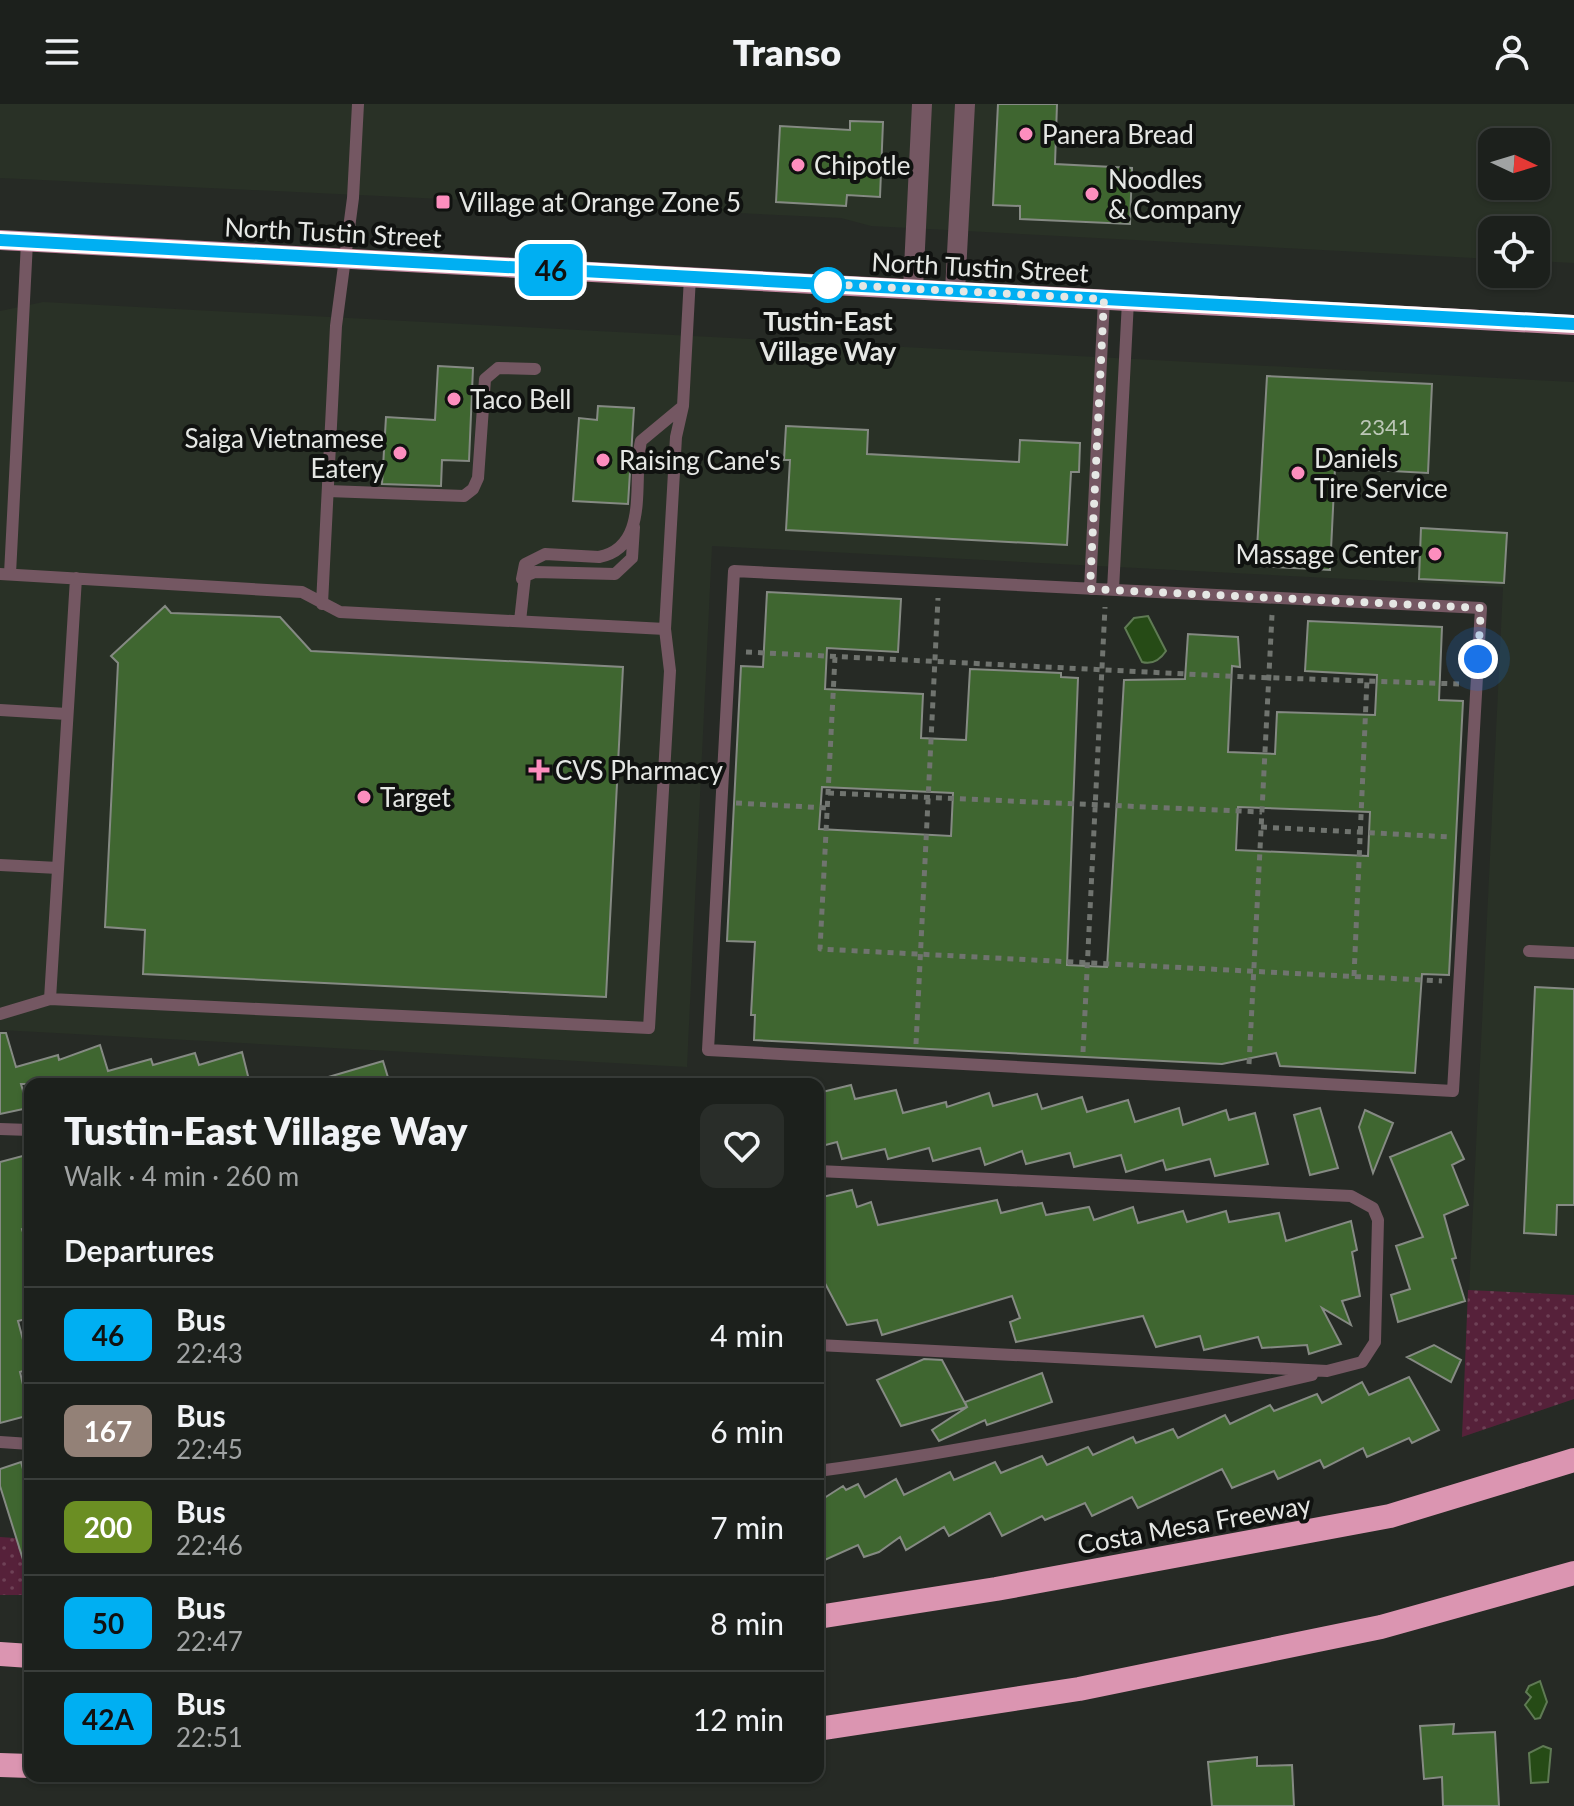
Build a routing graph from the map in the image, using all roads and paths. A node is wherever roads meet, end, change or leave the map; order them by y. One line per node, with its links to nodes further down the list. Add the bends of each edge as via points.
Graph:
1 (358, 104): 6 (lane)
2 (922, 104): 8 (street)
3 (965, 104): 9 (street)
4 (0, 240): 5 (main road, North Tustin Street)
5 (27, 242): 6 (main road, North Tustin Street); 17 (lane)
6 (347, 259): 7 (main road, North Tustin Street); 15 (lane, via 336,326)
7 (690, 277): 8 (main road, North Tustin Street); 14 (lane)
8 (913, 289): 9 (main road, North Tustin Street)
9 (955, 291): 10 (main road, North Tustin Street)
10 (1104, 299): 11 (main road, North Tustin Street); 21 (lane)
11 (1128, 301): 12 (main road, North Tustin Street); 22 (lane)
12 (1574, 325)
13 (535, 369): 15 (lane, via 498,368 485,379 478,478 464,496)
14 (683, 406): 16 (lane, via 641,441); 26 (lane, via 676,437)
15 (328, 491): 24 (lane)
16 (634, 527): 19 (lane, via 609,555 536,555 525,564); 19 (lane, via 632,558 615,574 535,572)
17 (5, 574): 18 (lane)
18 (76, 578): 24 (lane, via 302,592); 35 (lane)
19 (522, 579): 25 (lane)
20 (939, 582): 21 (lane); 27 (lane, via 734,571); 29 (path)
21 (1090, 589): 22 (lane)
22 (1109, 590): 23 (lane); 30 (path)
23 (1273, 598): 31 (path); 33 (lane, via 1481,608)
24 (322, 604): 25 (lane, via 340,612)
25 (520, 621): 26 (lane)
26 (665, 629): 54 (lane, via 670,671 649,1028)
27 (730, 651): 28 (path); 38 (lane)
28 (835, 657): 29 (path); 36 (path)
29 (934, 661): 30 (path); 37 (path)
30 (1102, 669): 31 (path); 39 (path)
31 (1268, 676): 32 (path); 41 (path)
32 (1367, 679): 33 (path); 43 (path)
33 (1476, 685): 44 (lane)
34 (0, 710): 35 (lane)
35 (67, 714): 46 (lane)
36 (828, 793): 37 (path); 40 (path)
37 (927, 797): 39 (path); 48 (path)
38 (721, 803): 40 (path); 56 (lane, via 708,1050)
39 (1095, 803): 41 (path); 50 (path)
40 (827, 808): 48 (path, via 820,949)
41 (1262, 812): 42 (path)
42 (1261, 827): 43 (path); 51 (path)
43 (1360, 832): 44 (path); 52 (path)
44 (1467, 838): 53 (lane)
45 (0, 865): 46 (lane)
46 (58, 868): 54 (lane)
47 (1529, 951): 49 (lane)
48 (920, 953): 50 (path); 56 (path)
49 (1574, 953)
50 (1088, 961): 51 (path); 57 (path)
51 (1254, 970): 52 (path); 58 (path)
52 (1354, 976): 53 (path)
53 (1459, 982): 58 (lane, via 1453,1091)
54 (50, 999): 55 (lane)
55 (0, 1014)
56 (915, 1061): 57 (lane)
57 (1082, 1070): 58 (lane)
58 (1249, 1080)
59 (0, 1129): 60 (lane)
60 (24, 1130)
61 (824, 1171): 63 (lane, via 1351,1196 1364,1201 1378,1220 1375,1342 1362,1362)
62 (824, 1345): 63 (lane)
63 (1327, 1371): 67 (lane, via 974,1447)
64 (0, 1442): 65 (lane)
65 (24, 1444)
66 (1574, 1460): 69 (highway, Costa Mesa Freeway, via 1390,1516)
67 (824, 1470)
68 (1574, 1573): 72 (highway, via 1366,1630 1079,1689)
69 (824, 1616)
70 (0, 1654): 71 (highway)
71 (24, 1656)
72 (824, 1728)
73 (0, 1765): 74 (highway)
74 (24, 1766)

